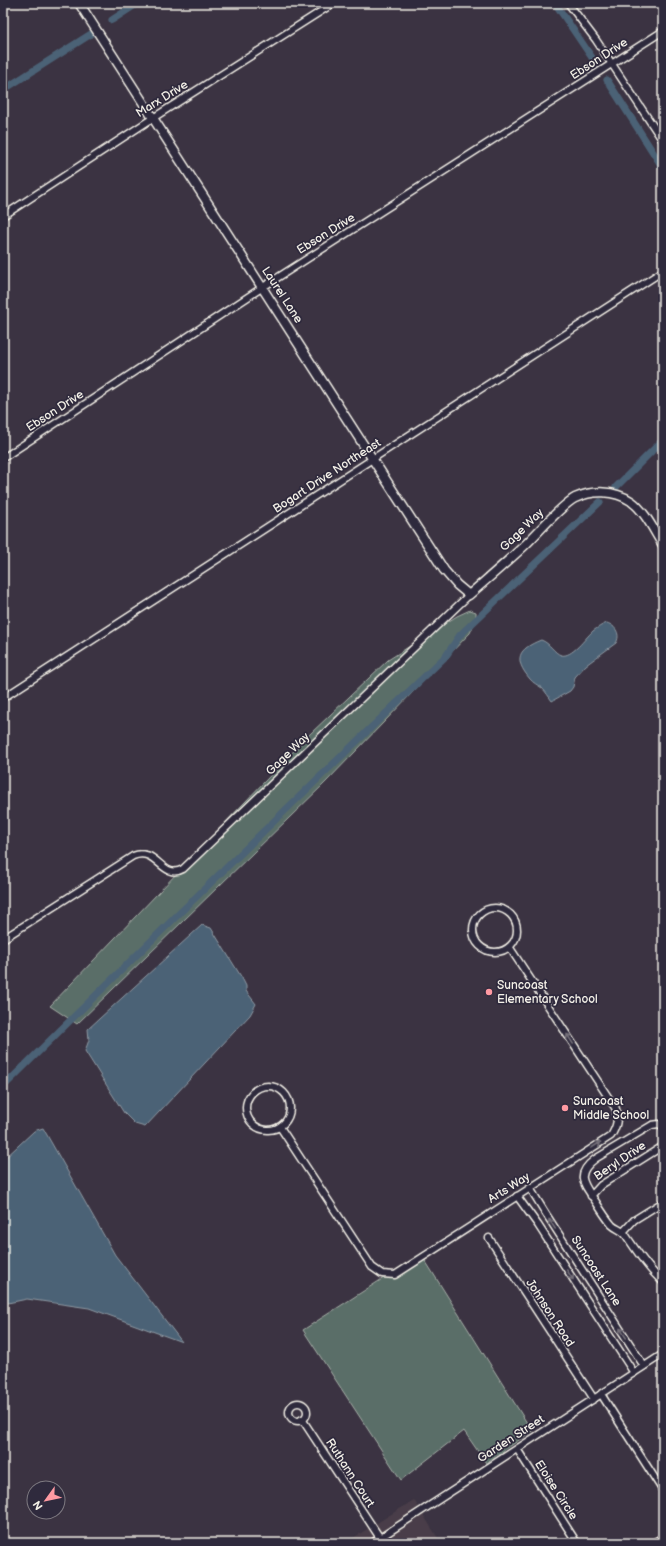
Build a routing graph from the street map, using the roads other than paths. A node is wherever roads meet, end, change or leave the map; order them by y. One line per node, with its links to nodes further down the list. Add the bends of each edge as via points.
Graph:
1 (79, 3): 6 (street, Laurel Lane)
2 (334, 3): 6 (street, Marx Drive)
3 (568, 3): 5 (street)
4 (663, 31): 5 (street, Ebson Drive)
5 (612, 64): 7 (street); 10 (street, Ebson Drive)
6 (153, 118): 8 (street, Marx Drive); 10 (street, Laurel Lane)
7 (663, 141)
8 (3, 216)
9 (663, 271): 12 (street, Bogart Drive Northeast)
10 (263, 287): 11 (street, Ebson Drive); 12 (street, Laurel Lane)
11 (3, 458)
12 (373, 460): 14 (street, Laurel Lane, via 450,578); 15 (street, Bogart Drive Northeast)
13 (663, 545): 14 (street, Gage Way, via 637,507 622,496 606,492 590,494 574,499 562,508)
14 (469, 596): 16 (street, Gage Way, via 183,870 177,873 169,872 146,854 139,853)
15 (3, 698)
16 (3, 939)
17 (510, 948): 17 (street, via 518,935 518,927 510,913 496,908 481,913 474,924 473,932 478,944 483,949 497,953); 21 (street, Arts Way, one-way to 17, via 611,1136 618,1119 616,1109)
18 (280, 1127): 18 (street, via 260,1129 250,1121 246,1108 247,1101 255,1090 267,1086 274,1087 286,1095 289,1116); 22 (street, Arts Way, via 372,1267 382,1274 395,1275)
19 (663, 1127): 23 (street, Beryl Drive, via 659,1124 652,1125 586,1165 582,1180)
20 (663, 1146): 23 (street, Beryl Drive, via 600,1185)
21 (530, 1188): 22 (street, Arts Way); 29 (street, Suncoast Lane, one-way to 21)
22 (517, 1196): 30 (street, Suncoast Lane, one-way to 30)
23 (591, 1196): 25 (street, Beryl Drive, via 614,1227)
24 (663, 1202): 25 (street, via 634,1220)
25 (624, 1232): 27 (street, Beryl Drive)
26 (489, 1238): 32 (street, Johnson Road)
27 (663, 1282)
28 (663, 1354): 29 (street, Garden Street)
29 (644, 1366): 30 (street, Garden Street)
30 (634, 1373): 31 (street, Garden Street)
31 (601, 1394): 32 (street, Garden Street); 35 (street)
32 (594, 1399): 34 (street, Garden Street)
33 (302, 1419): 37 (street, Ruthann Court)
34 (516, 1449): 37 (street, Garden Street); 39 (street, Eloise Circle)
35 (663, 1491)
36 (663, 1537): 40 (street)
37 (380, 1538): 38 (street, Garden Street)
38 (372, 1543)
39 (577, 1543)
40 (653, 1543)

